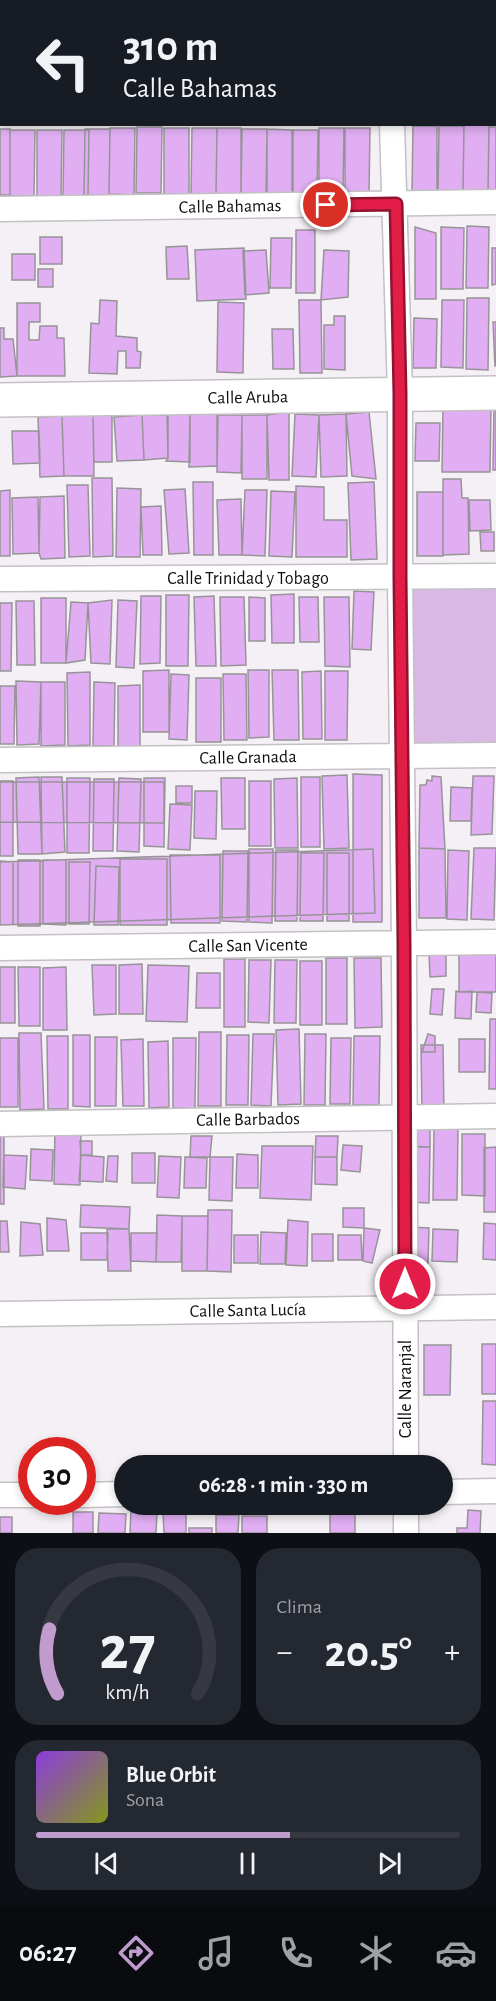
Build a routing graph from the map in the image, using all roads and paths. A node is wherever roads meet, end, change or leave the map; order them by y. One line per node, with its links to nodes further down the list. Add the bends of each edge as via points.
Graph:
1 (392, 126): 3 (street, Calle Naranjal)
2 (496, 202): 3 (street, Calle Bahamas)
3 (396, 204): 4 (street, Calle Bahamas); 6 (street, Calle Naranjal)
4 (0, 209)
5 (496, 393): 6 (street, Calle Aruba)
6 (400, 394): 7 (street, Calle Aruba); 9 (street, Calle Naranjal)
7 (0, 400)
8 (496, 576): 9 (street, Calle Trinidad y Tobago)
9 (400, 577): 10 (street, Calle Trinidad y Tobago); 11 (street, Calle Naranjal)
10 (0, 579)
11 (402, 755): 12 (street, Calle Granada); 13 (street, Calle Granada); 15 (street, Calle Naranjal)
12 (496, 755)
13 (0, 760)
14 (496, 942): 15 (street, Calle San Vicente)
15 (404, 943): 16 (street, Calle San Vicente); 17 (street, Calle Naranjal)
16 (0, 948)
17 (405, 1116): 18 (street, Calle Barbados); 19 (street, Calle Barbados); 21 (street, Calle Naranjal)
18 (496, 1116)
19 (0, 1124)
20 (496, 1307): 21 (street, Calle Santa Lucía)
21 (405, 1308): 22 (street, Calle Santa Lucía); 23 (street, Calle Naranjal)
22 (0, 1314)
23 (406, 1455)
24 (496, 1491): 25 (street)
25 (453, 1492)
26 (114, 1494): 29 (street)
27 (0, 1495): 28 (street)
28 (18, 1495)
29 (96, 1495)
30 (406, 1515): 31 (street)
31 (406, 1533)

